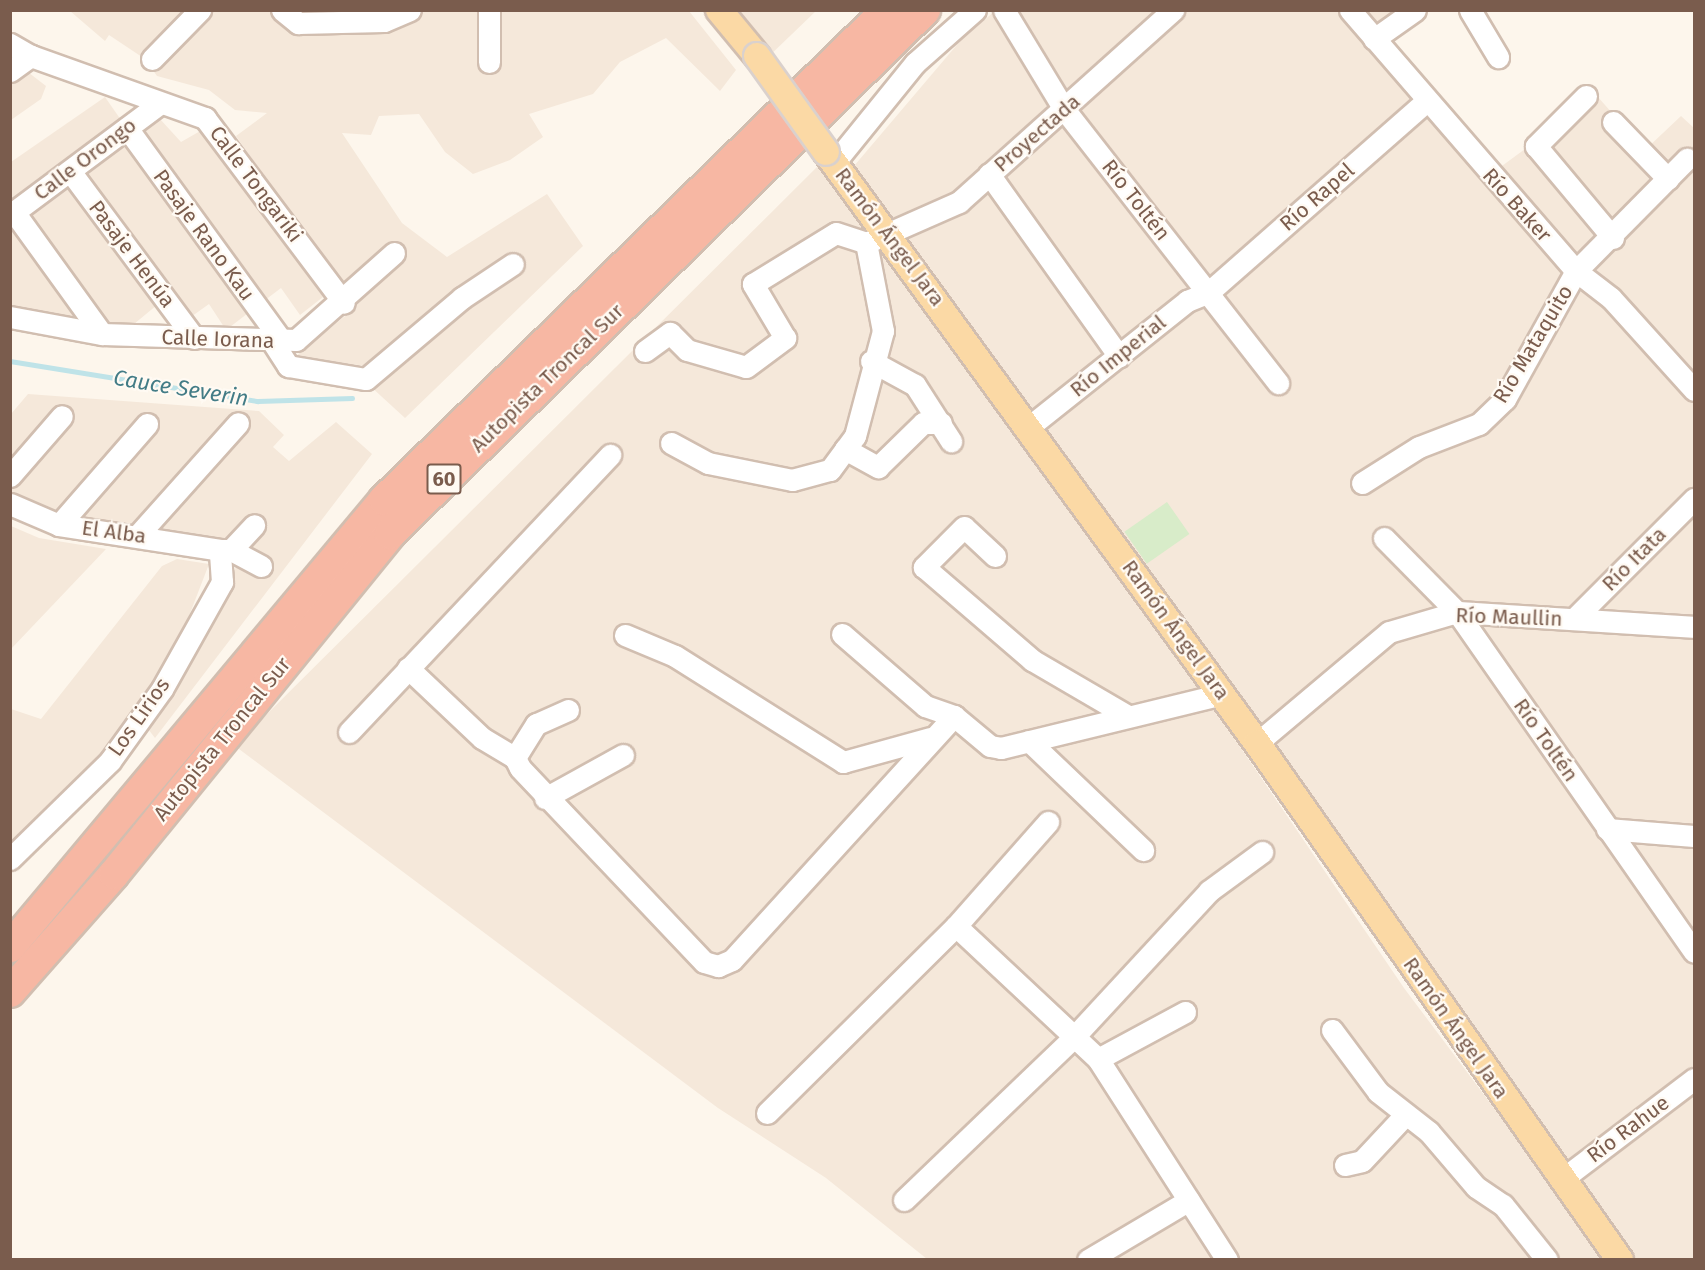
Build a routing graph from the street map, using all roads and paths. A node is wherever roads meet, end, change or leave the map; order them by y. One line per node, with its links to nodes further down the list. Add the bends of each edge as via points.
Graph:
1 (200, 10): 18 (street)
2 (282, 10): 3 (street, via 298,23 384,21)
3 (410, 10)
4 (489, 10): 19 (street)
5 (719, 10): 27 (main road, Ramón Ángel Jara, bridge)
6 (886, 10): 91 (highway, Autopista Troncal Sur / 60, via 392,492)
7 (925, 10): 93 (highway, Autopista Troncal Sur / 60, via 390,534 114,874)
8 (975, 10): 27 (street, via 915,63)
9 (1004, 10): 24 (street, Río Toltén)
10 (1173, 10): 24 (street, Proyectada)
11 (1350, 10): 14 (street, Río Baker)
12 (1415, 10): 14 (street)
13 (1470, 10): 17 (street)
14 (1374, 39): 22 (street, Río Baker)
15 (10, 44): 16 (street, Calle Tongariki)
16 (31, 56): 20 (street); 23 (street, Calle Tongariki)
17 (1498, 57)
18 (152, 59)
19 (489, 62)
20 (10, 71)
21 (1586, 96): 33 (street, via 1536,146)
22 (1425, 102): 37 (street, Río Baker); 38 (street, Río Rapel)
23 (160, 103): 26 (street, Calle Orongo); 39 (street, Calle Tongariki, via 205,118 215,127)
24 (1064, 109): 30 (street, Proyectada); 38 (street, Río Toltén)
25 (1613, 122): 31 (street)
26 (127, 128): 29 (street, Calle Orongo); 43 (street, Pasaje Rano Kau)
27 (830, 157): 34 (main road, Ramón Ángel Jara)
28 (1687, 159): 31 (street, Río Mataquito)
29 (70, 171): 32 (street, Calle Orongo); 42 (street, Pasaje Henúa)
30 (989, 174): 34 (street, Proyectada, via 959,202); 45 (street)
31 (1668, 179): 33 (street, Río Mataquito)
32 (12, 213): 41 (street)
33 (1613, 238): 37 (street, Río Mataquito)
34 (877, 239): 44 (street, via 836,233 753,284 785,338 746,367 687,350 670,333); 46 (street, via 883,331); 52 (main road, Ramón Ángel Jara)
35 (394, 253): 39 (street, Calle Iorana)
36 (513, 264): 43 (street, Pasaje Rano Kau, via 462,298 366,379 288,366)
37 (1576, 271): 47 (street, Río Baker, via 1611,298); 57 (street, Río Mataquito, via 1505,399 1479,424 1419,447)
38 (1209, 292): 45 (street, Río Imperial, via 1187,301); 48 (street, Río Toltén)
39 (344, 303): 43 (street, Calle Iorana, via 296,340)
40 (10, 317): 41 (street, Calle Iorana)
41 (102, 334): 42 (street, Calle Iorana)
42 (194, 338): 43 (street, Calle Iorana)
43 (277, 341)
44 (645, 351)
45 (1119, 356): 52 (street, Río Imperial)
46 (871, 361): 54 (street, via 855,436); 54 (street, via 915,385 946,432 923,423 878,467)
47 (1691, 376)
48 (1278, 382)
49 (62, 416): 56 (street)
50 (238, 423): 62 (street)
51 (147, 424): 60 (street)
52 (1030, 426): 73 (main road, Ramón Ángel Jara)
53 (671, 443): 54 (street, via 708,463 792,480 830,470)
54 (845, 449)
55 (610, 455): 72 (street)
56 (10, 476)
57 (1362, 483)
58 (1695, 499): 68 (street, Río Itata)
59 (10, 504): 60 (street, El Alba)
60 (59, 525): 62 (street, El Alba)
61 (254, 525): 64 (street)
62 (138, 535): 64 (street, El Alba)
63 (1384, 538): 67 (street, Río Toltén)
64 (226, 550): 66 (street, El Alba); 89 (street, Los Lirios, via 222,582 162,689 110,760)
65 (995, 556): 76 (street, via 964,527 924,567 1032,660)
66 (261, 566)
67 (1457, 612): 68 (street, Río Maullin); 80 (street, Río Maullin, via 1389,632); 85 (street, Río Toltén)
68 (1574, 619): 69 (street, Río Maullin)
69 (1695, 627)
70 (842, 634): 75 (street, via 926,706)
71 (625, 635): 78 (street, via 675,656 843,762)
72 (408, 668): 77 (street); 82 (street, via 482,738)
73 (1222, 694): 76 (street); 80 (main road, Ramón Ángel Jara)
74 (568, 710): 82 (street, via 536,724)
75 (954, 716): 78 (street); 79 (street, via 990,747)
76 (1128, 716): 79 (street)
77 (349, 732)
78 (931, 738): 83 (street, via 732,960 718,966 704,962)
79 (1029, 741): 87 (street)
80 (1257, 743): 102 (main road, Ramón Ángel Jara)
81 (623, 755): 83 (street)
82 (515, 758): 83 (street)
83 (545, 798)
84 (1048, 822): 90 (street)
85 (1607, 829): 86 (street); 92 (street, Río Toltén)
86 (1695, 836)
87 (1143, 850)
88 (1262, 852): 96 (street, via 1209,891)
89 (10, 859)
90 (956, 926): 96 (street); 99 (street)
91 (10, 947)
92 (1695, 952)
93 (10, 992)
94 (1185, 1012): 97 (street)
95 (1332, 1030): 100 (street, via 1378,1092)
96 (1073, 1038): 97 (street); 103 (street)
97 (1098, 1059): 104 (street)
98 (1695, 1079): 102 (street, Río Rahue)
99 (767, 1113)
100 (1406, 1114): 101 (street, via 1362,1161); 107 (street, via 1476,1187 1503,1205)
101 (1345, 1165)
102 (1561, 1180): 108 (main road, Ramón Ángel Jara)
103 (904, 1200)
104 (1189, 1200): 105 (street); 106 (street)
105 (1088, 1260)
106 (1227, 1260)
107 (1547, 1260)
108 (1620, 1260)

